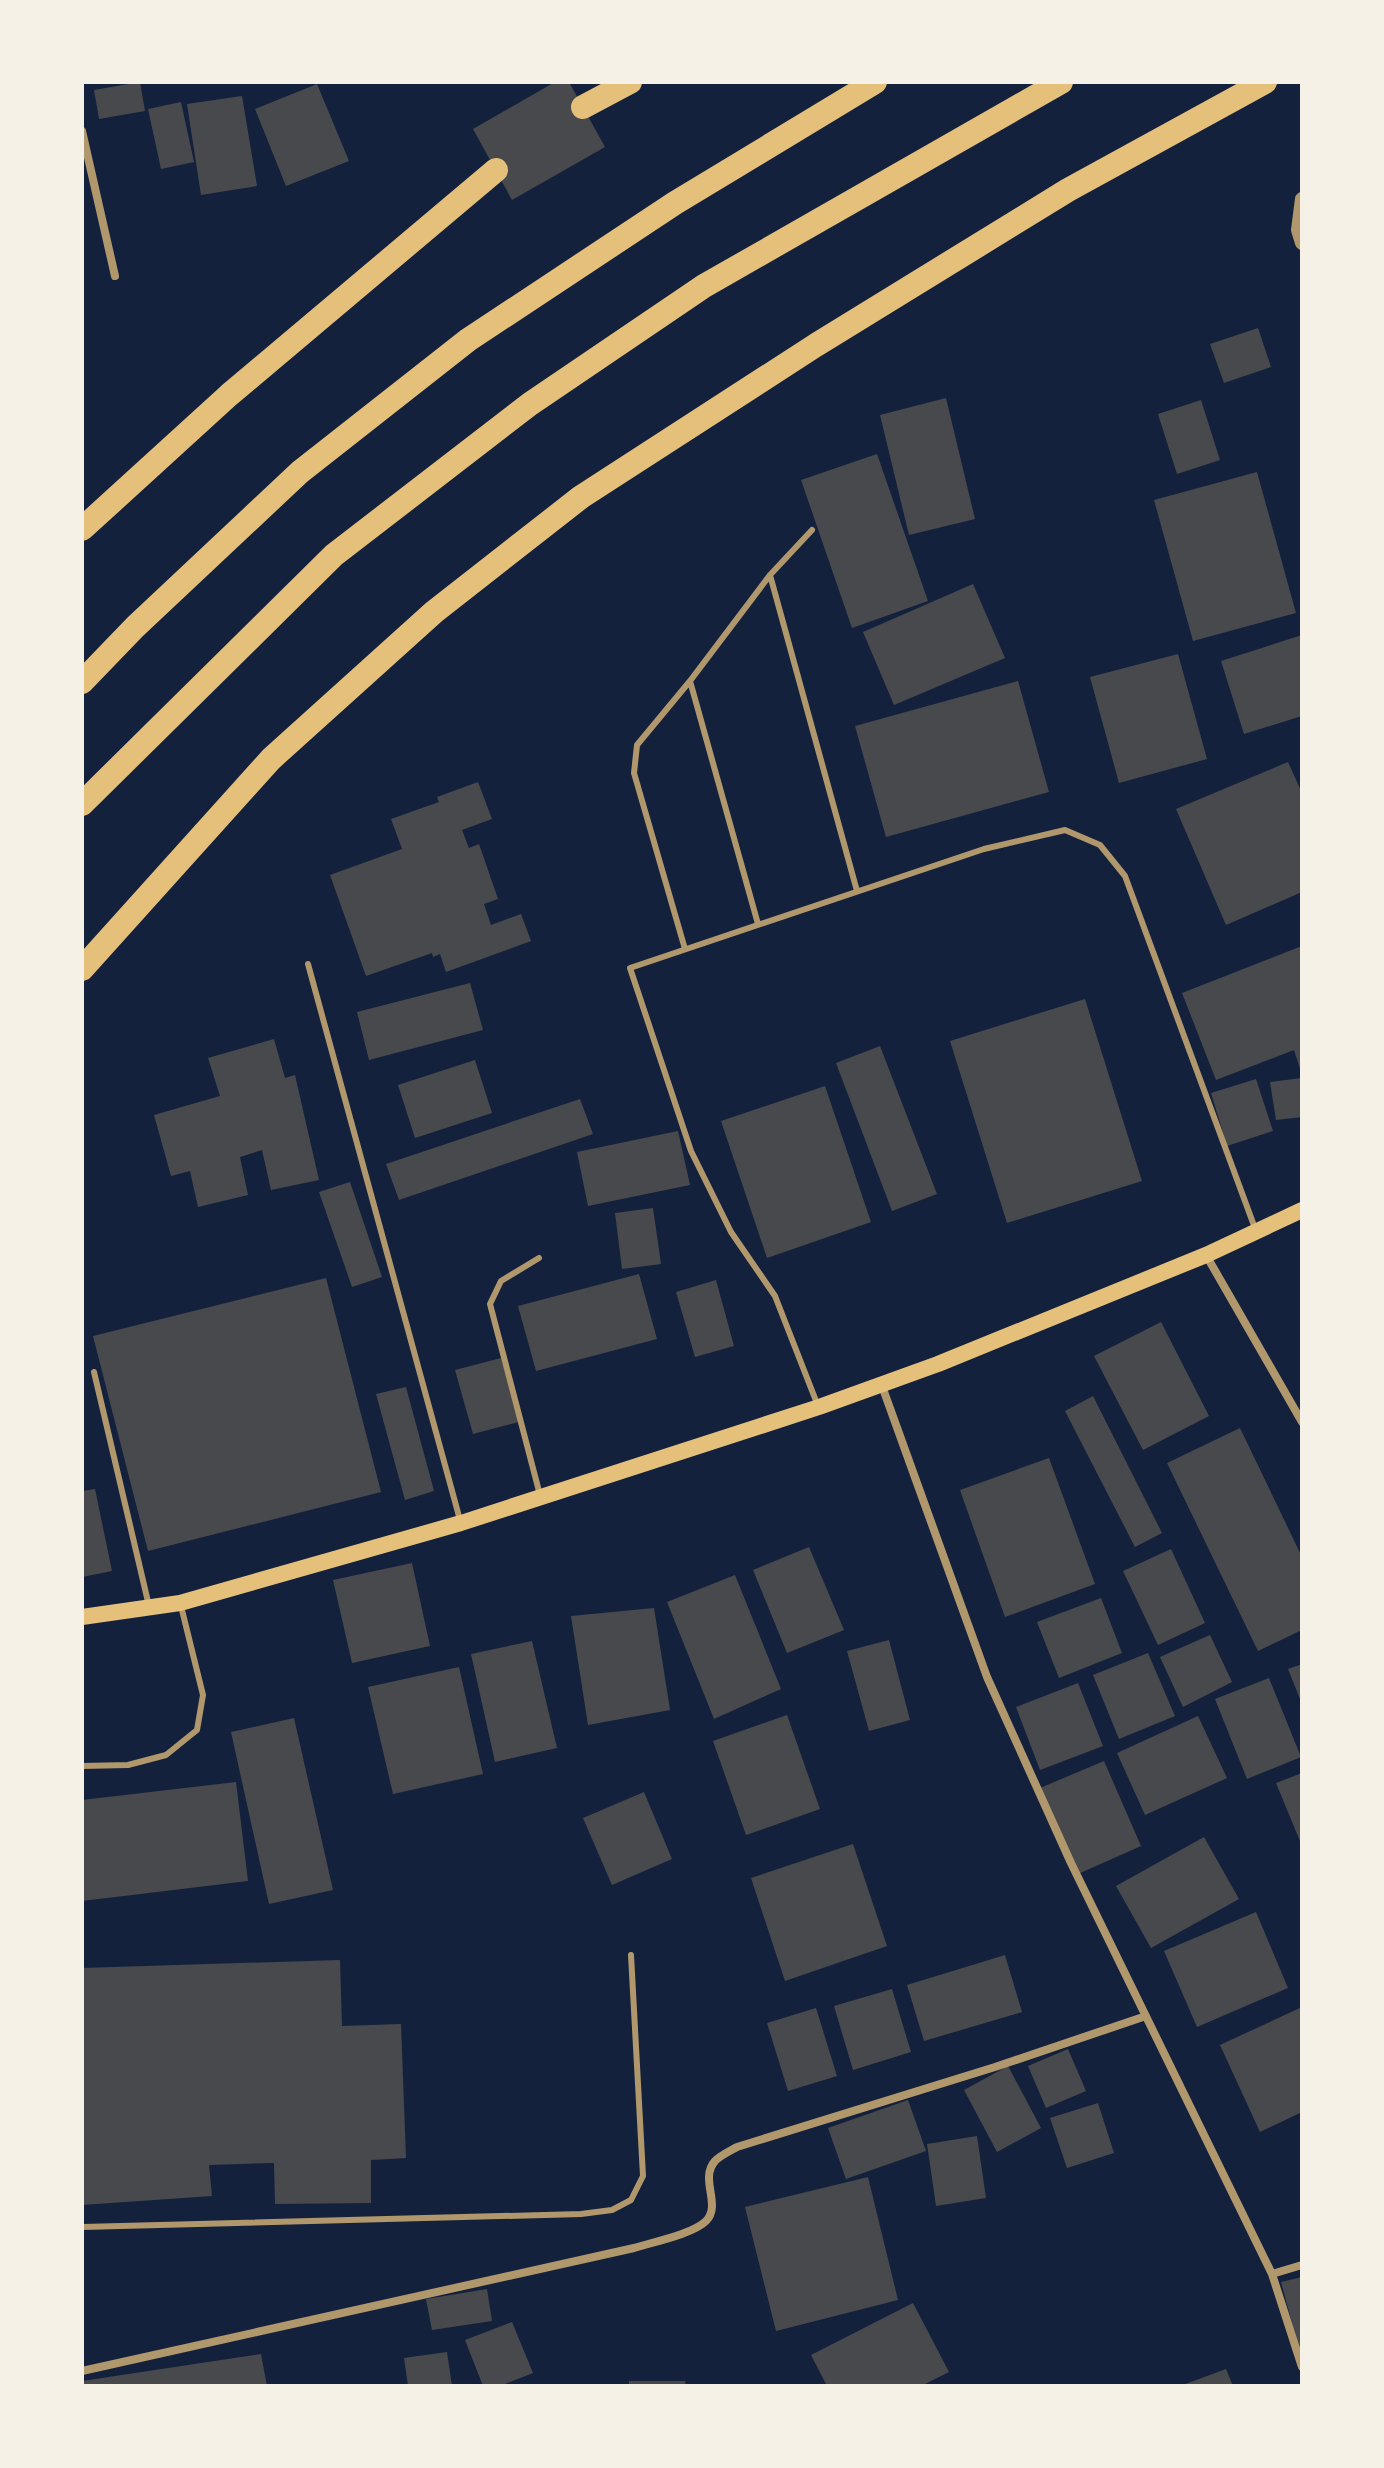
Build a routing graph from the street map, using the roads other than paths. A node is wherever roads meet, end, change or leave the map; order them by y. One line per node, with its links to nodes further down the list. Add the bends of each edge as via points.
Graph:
1 (630, 82): 5 (highway)
2 (875, 82): 15 (highway, via 675,203 468,340 300,472)
3 (1061, 82): 16 (highway, via 704,286 530,404 334,555)
4 (1265, 82): 21 (highway, via 1068,190 581,497 434,612 271,759)
5 (583, 107)
6 (82, 131): 10 (street)
7 (496, 170): 11 (highway, via 229,395)
8 (1301, 199): 9 (street)
9 (1302, 243)
10 (115, 276)
11 (82, 529)
12 (812, 530): 13 (lane)
13 (770, 575): 14 (lane); 17 (lane)
14 (690, 681): 18 (lane); 19 (lane, via 637,745 634,773)
15 (82, 682)
16 (82, 804)
17 (857, 891): 18 (lane); 23 (lane, via 984,849 1065,830 1100,845 1125,876)
18 (758, 924): 19 (lane)
19 (685, 949): 28 (lane, via 630,968 691,1151 731,1232 763,1275 788,1324)
20 (308, 964): 31 (lane)
21 (82, 969)
22 (1302, 1210): 23 (main road)
23 (1256, 1231): 24 (main road)
24 (1206, 1255): 27 (main road); 29 (street)
25 (539, 1258): 30 (lane, via 501,1281 490,1304)
26 (94, 1372): 33 (lane)
27 (882, 1386): 28 (main road); 37 (street, via 987,1677)
28 (819, 1407): 30 (main road)
29 (1302, 1422)
30 (541, 1499): 31 (main road)
31 (461, 1523): 32 (main road)
32 (180, 1603): 33 (main road); 35 (lane, via 203,1695 197,1730 166,1755 128,1765)
33 (150, 1607): 34 (main road)
34 (82, 1617)
35 (82, 1766)
36 (631, 1955): 38 (lane, via 643,2176 631,2200 612,2210)
37 (1146, 2016): 40 (street); 42 (street, via 737,2147 714,2162 709,2177 712,2205 707,2221 696,2228 634,2248)
38 (82, 2227)
39 (1302, 2265): 40 (street)
40 (1272, 2274): 41 (street)
41 (1302, 2367)
42 (82, 2371)

